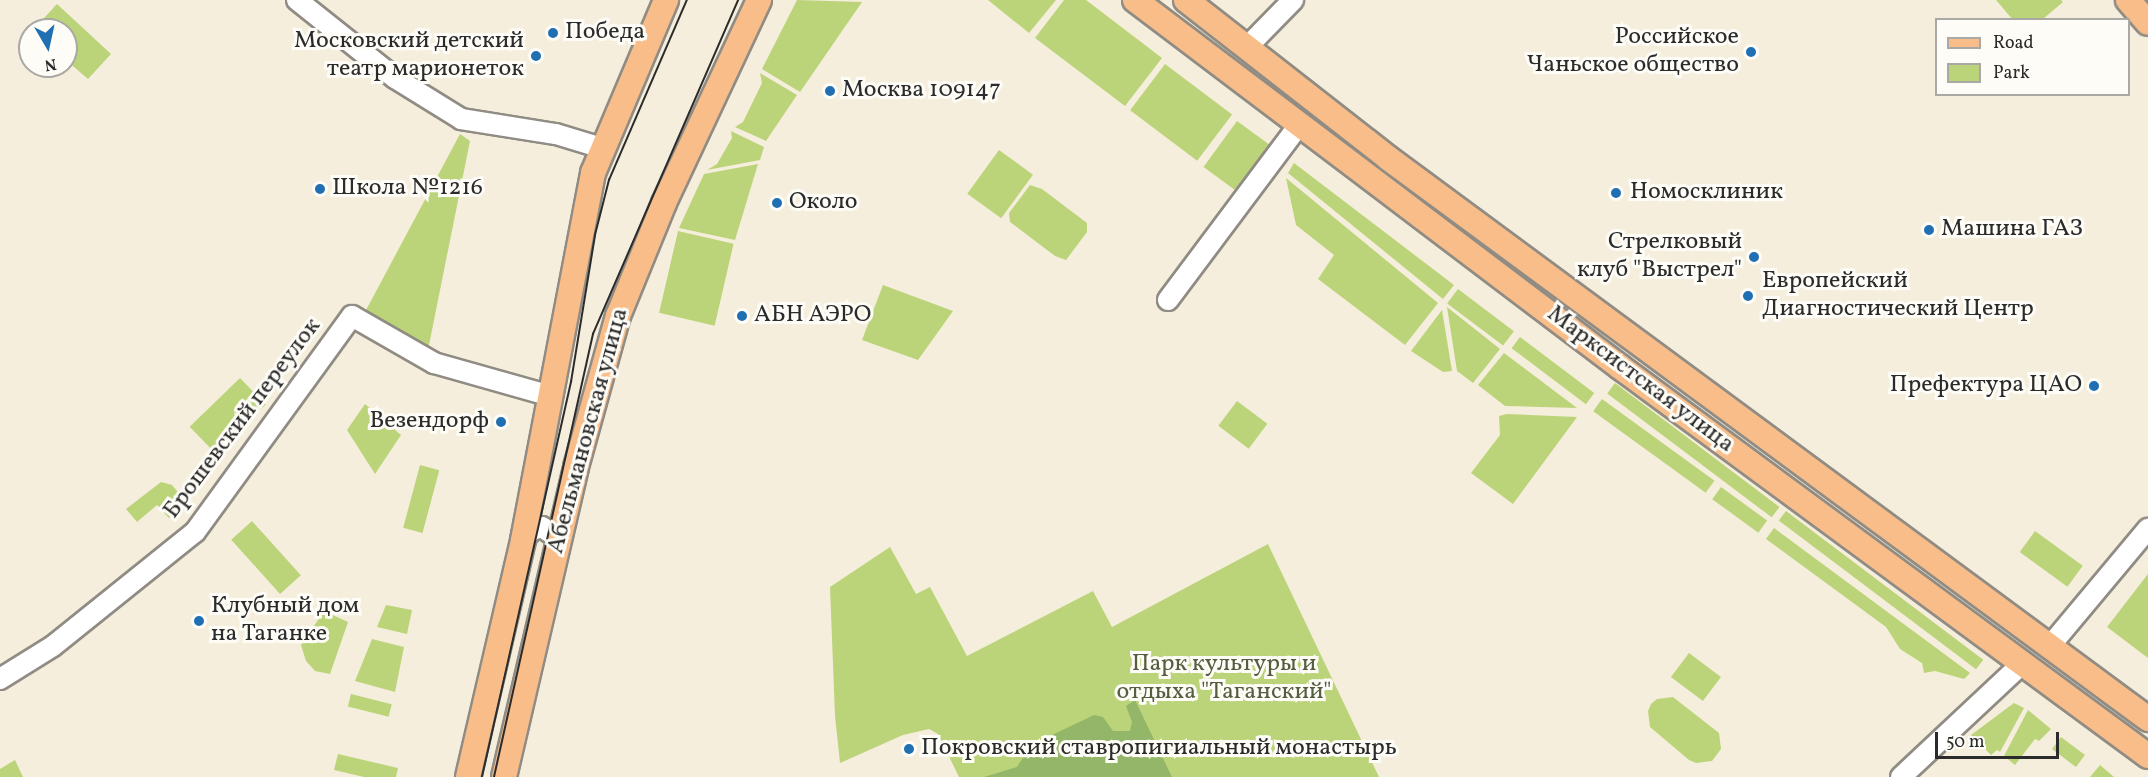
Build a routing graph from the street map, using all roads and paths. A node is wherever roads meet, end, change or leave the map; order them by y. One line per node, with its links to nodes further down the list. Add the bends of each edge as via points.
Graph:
1 (297, 0): 11 (street, via 395,78 461,119 556,134)
2 (666, 0): 11 (main road, Абельмановская улица)
3 (759, 0): 16 (main road, Абельмановская улица, via 669,193 618,316)
4 (1135, 0): 10 (main road, Марксистская улица)
5 (1186, 0): 9 (main road, Марксистская улица)
6 (1293, 0): 9 (street)
7 (2128, 0): 8 (main road)
8 (2148, 23)
9 (1247, 47): 17 (main road, Марксистская улица, via 1398,164)
10 (1299, 125): 12 (street); 18 (main road, Марксистская улица)
11 (602, 148): 13 (main road, Абельмановская улица, via 592,173)
12 (1168, 300)
13 (551, 396): 15 (main road, Абельмановская улица); 19 (street, Брошевский переулок, via 434,363 352,316 195,532 53,646)
14 (2148, 529): 17 (street)
15 (523, 540): 16 (street, via 532,530 542,527 555,536); 22 (main road, Абельмановская улица)
16 (557, 547): 23 (main road, Абельмановская улица)
17 (2050, 646): 20 (main road, Марксистская улица)
18 (2023, 663): 21 (main road, Марксистская улица); 24 (street)
19 (0, 679)
20 (2148, 719)
21 (2148, 756)
22 (468, 777)
23 (504, 777)
24 (1901, 777)

